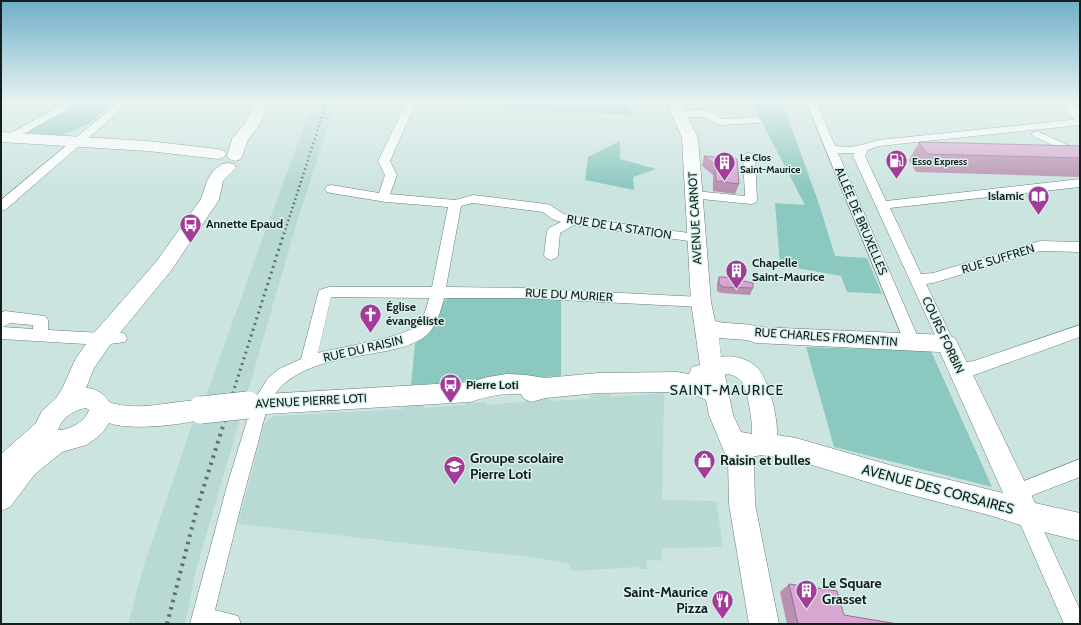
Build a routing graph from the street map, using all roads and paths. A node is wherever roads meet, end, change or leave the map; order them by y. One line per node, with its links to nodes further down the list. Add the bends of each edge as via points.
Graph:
1 (19, 130): 12 (street)
2 (86, 130): 13 (street)
3 (90, 130): 14 (street)
4 (239, 130): 19 (main road)
5 (247, 130): 19 (main road)
6 (399, 130): 23 (street, via 384,162 391,178 384,195)
7 (687, 130): 22 (main road, AVENUE CARNOT, via 690,138)
8 (823, 130): 15 (street, ALLÉE DE BRUXELLES)
9 (1002, 130): 16 (street, via 879,143)
10 (1070, 130): 11 (street)
11 (1037, 134): 16 (street); 17 (street)
12 (6, 137): 13 (main road)
13 (61, 140): 14 (main road)
14 (77, 141): 19 (main road, via 148,146); 24 (street)
15 (832, 152): 16 (street); 40 (street, ALLÉE DE BRUXELLES)
16 (861, 155): 26 (street, COURS FORBIN)
17 (1080, 155)
18 (749, 156): 22 (street, via 751,200)
19 (216, 159): 39 (main road, via 184,235)
20 (1080, 184): 26 (street)
21 (331, 189): 23 (street, RUE DE LA STATION)
22 (695, 195): 28 (main road, AVENUE CARNOT)
23 (386, 198): 25 (street, RUE DE LA STATION)
24 (4, 201)
25 (455, 204): 27 (street, RUE DE LA STATION, via 473,199 546,208 557,216); 32 (street, RUE DU RAISIN)
26 (882, 205): 31 (street, COURS FORBIN)
27 (572, 221): 28 (street, RUE DE LA STATION); 30 (street, via 554,231)
28 (696, 238): 33 (main road, AVENUE CARNOT)
29 (1080, 247): 31 (street, RUE SUFFREN, via 1040,246 933,278)
30 (551, 255)
31 (918, 279): 41 (street, COURS FORBIN)
32 (438, 293): 33 (street, RUE DU MURIER, via 522,293); 42 (street, RUE DU RAISIN, via 428,323 410,337); 42 (street, RUE DU MURIER, via 324,294)
33 (701, 302): 36 (main road, AVENUE CARNOT)
34 (1, 322): 38 (street, via 5,318 40,320)
35 (1080, 331): 44 (street, via 974,368)
36 (707, 332): 40 (main road, RUE CHARLES FROMENTIN); 43 (main road, AVENUE CARNOT, via 708,354)
37 (1, 333): 38 (street)
38 (40, 336): 39 (street)
39 (110, 338): 47 (main road, via 84,364 72,395); 48 (main road, via 93,380)
40 (912, 342): 41 (main road, RUE CHARLES FROMENTIN)
41 (947, 344): 44 (main road, COURS FORBIN)
42 (308, 362): 49 (street, RUE DU RAISIN, via 282,375)
43 (720, 368): 45 (main road, AVENUE PIERRE LOTI); 46 (main road, AVENUE CARNOT); 53 (main road, via 740,368 754,382)
44 (958, 369): 57 (main road, COURS FORBIN)
45 (677, 382): 46 (main road, AVENUE PIERRE LOTI, via 694,384); 49 (main road, AVENUE PIERRE LOTI, via 598,384 487,396 470,392)
46 (717, 394): 53 (main road, AVENUE CARNOT, via 722,415)
47 (65, 404): 48 (main road, via 78,400); 52 (main road, via 47,424)
48 (95, 404): 50 (main road, AVENUE PIERRE LOTI, via 118,416); 51 (main road, via 100,416)
49 (254, 405): 50 (main road, AVENUE PIERRE LOTI, bridge); 59 (street, RUE DU RAISIN)
50 (153, 416): 51 (main road, AVENUE PIERRE LOTI, via 128,425)
51 (82, 435): 52 (main road, via 69,440)
52 (51, 436): 55 (main road); 56 (main road)
53 (751, 444): 57 (main road, AVENUE DES CORSAIRES, via 796,449 892,478 992,503); 61 (main road, via 742,504)
54 (1080, 468): 57 (street, via 1026,490)
55 (1, 470)
56 (1, 498)
57 (1023, 505): 58 (main road, AVENUE DES CORSAIRES); 62 (street)
58 (1080, 527)
59 (202, 622): 60 (street)
60 (230, 624)
61 (764, 624)
62 (1075, 624)

